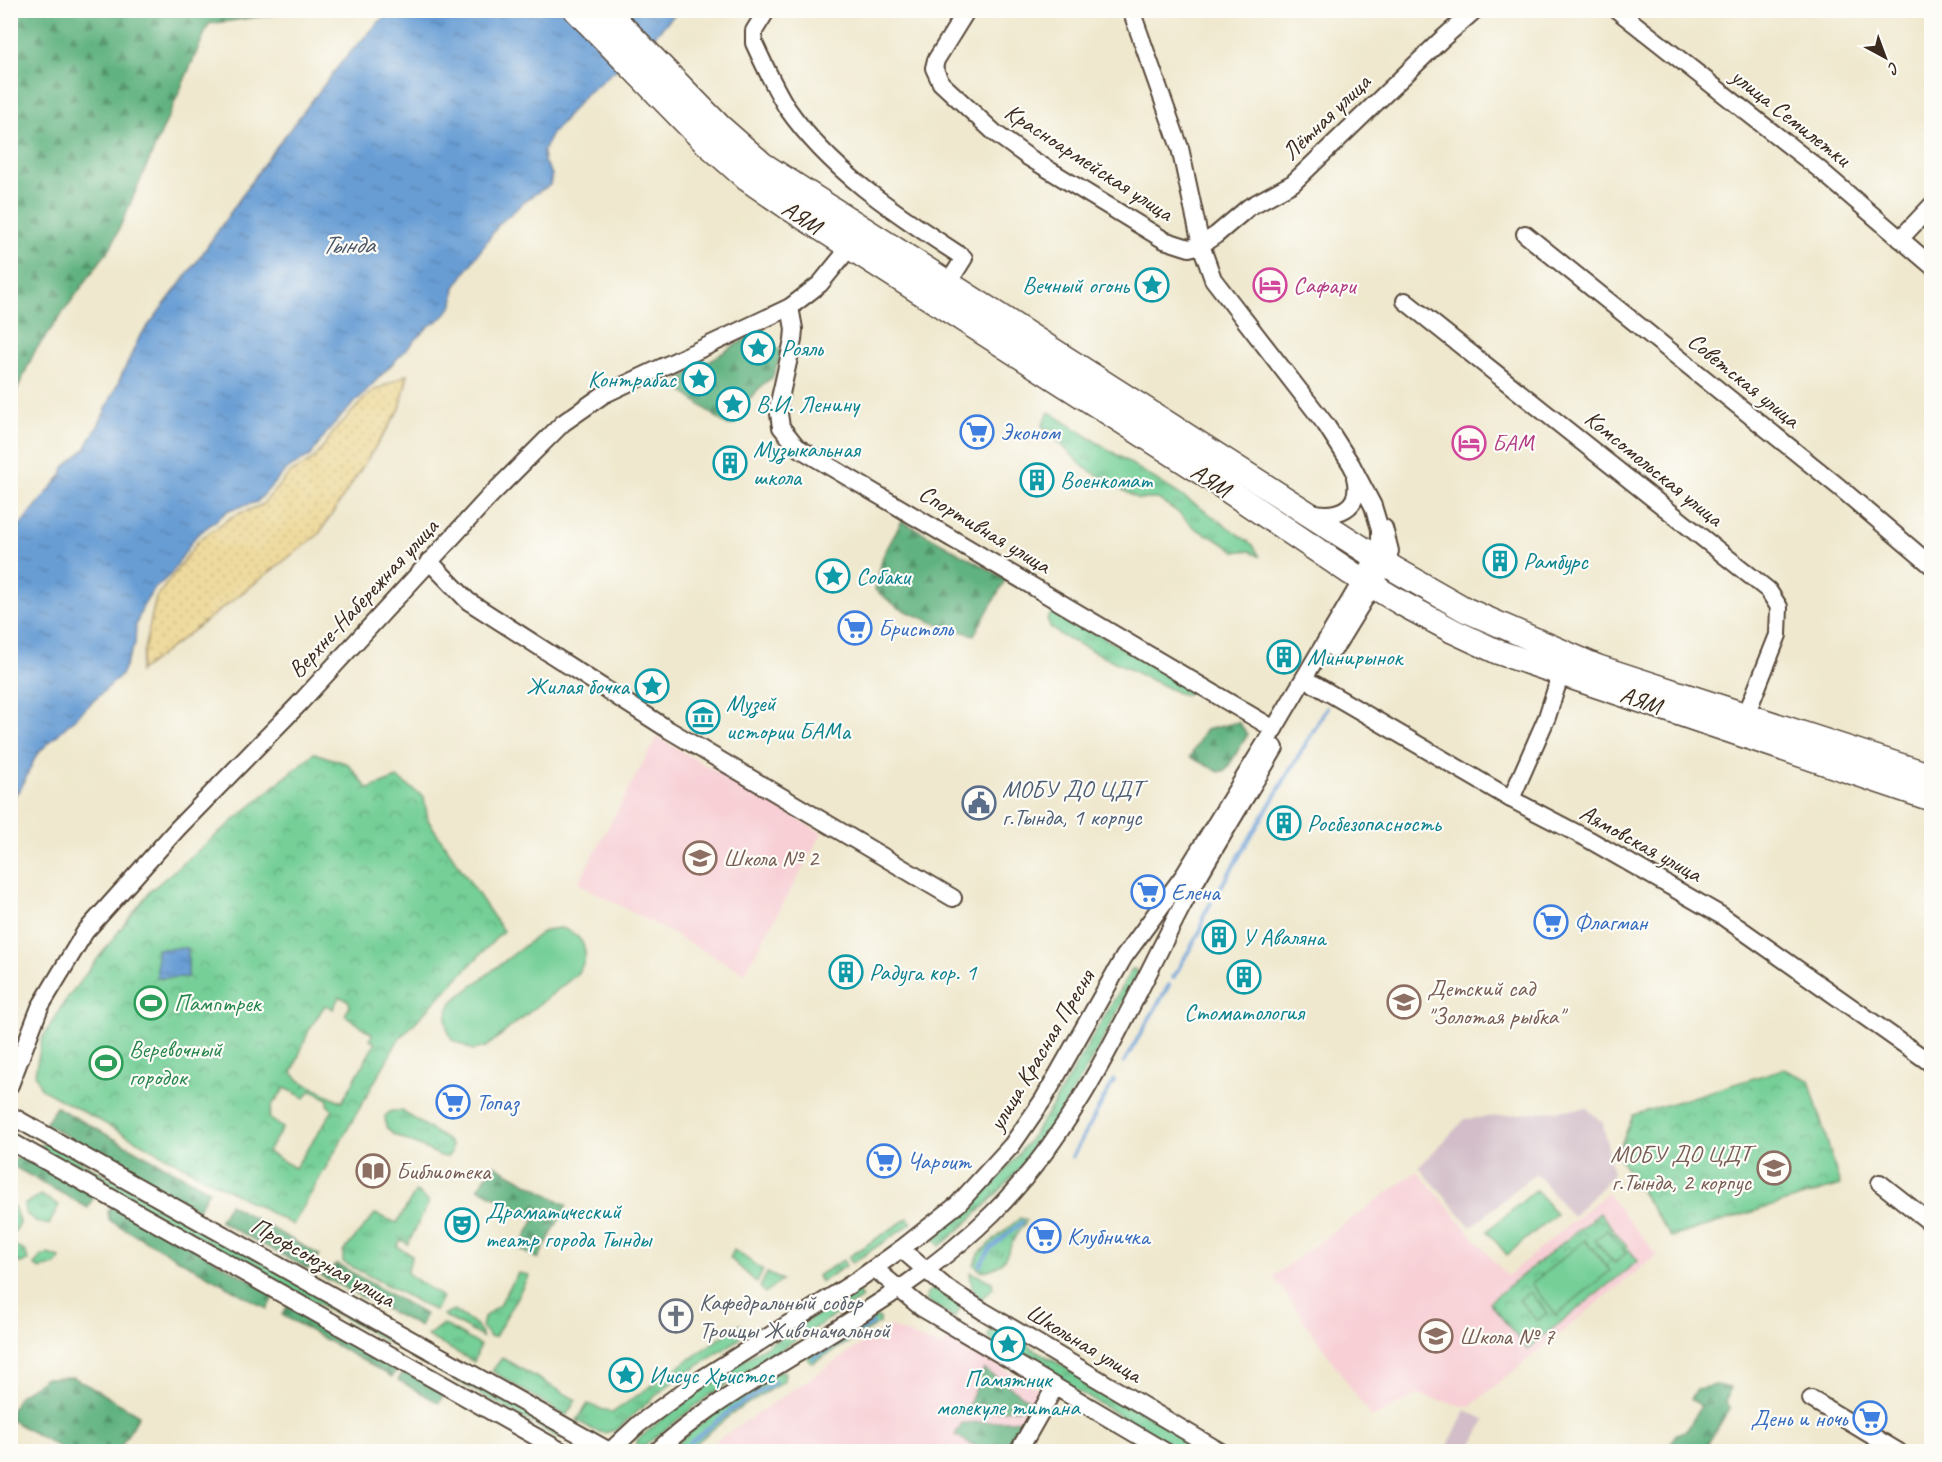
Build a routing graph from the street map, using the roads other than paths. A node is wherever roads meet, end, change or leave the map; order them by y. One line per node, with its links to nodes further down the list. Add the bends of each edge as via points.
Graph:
1 (576, 10): 8 (highway, АЯМ)
2 (606, 10): 8 (highway, АЯМ)
3 (767, 10): 15 (street, via 754,31 754,42 776,90 797,122 865,191 964,258)
4 (967, 10): 12 (street, Красноармейская улица, via 936,60 934,68 941,83 1011,146 1164,240 1189,248)
5 (1131, 10): 12 (street, Красноармейская улица, via 1180,148)
6 (1475, 10): 12 (street, Лётная улица, via 1293,183 1255,202)
7 (1617, 10): 11 (street, улица Семилетки, via 1819,169)
8 (681, 101): 13 (highway, АЯМ, via 703,140 747,179); 15 (highway, АЯМ, via 798,189)
9 (1932, 205): 11 (street)
10 (1525, 234): 22 (street, Советская улица)
11 (1900, 239): 14 (street, улица Семилетки)
12 (1201, 245): 18 (street, Красноармейская улица, via 1223,294)
13 (850, 247): 17 (street, Верхне-Набережная улица, via 820,284); 23 (highway, АЯМ)
14 (1932, 266)
15 (949, 282): 19 (highway, АЯМ)
16 (1405, 301): 26 (street, Комсомольская улица, via 1768,590 1779,607 1778,635)
17 (789, 307): 21 (street, Верхне-Набережная улица, via 583,408 563,423); 27 (street, Спортивная улица, via 793,340 778,407 781,427 797,447)
18 (1352, 464): 19 (street, via 1357,492 1348,507 1331,514); 20 (street, Красноармейская улица, via 1373,506)
19 (1301, 510): 20 (highway, АЯМ)
20 (1380, 560): 23 (street, Красноармейская улица); 26 (highway, АЯМ, via 1466,610 1597,667)
21 (429, 561): 31 (street, via 468,601 669,730); 33 (street, Верхне-Набережная улица, via 85,932 40,1006)
22 (1932, 566)
23 (1367, 583): 24 (highway, АЯМ, via 1498,652); 25 (street); 27 (street, улица Красная Пресня)
24 (1562, 673): 29 (highway, АЯМ); 30 (street)
25 (1314, 684): 30 (street, Аямовская улица); 42 (street, via 1195,882 1128,1017 1049,1147 992,1214)
26 (1746, 715): 28 (highway, АЯМ)
27 (1274, 729): 40 (street, улица Красная Пресня, via 1184,875 1124,957 1043,1100 1012,1145 958,1204)
28 (1932, 776)
29 (1932, 798)
30 (1511, 800): 32 (street, Аямовская улица, via 1722,916)
31 (953, 898)
32 (1932, 1064)
33 (10, 1085)
34 (10, 1115): 35 (street, Профсоюзная улица)
35 (39, 1130): 37 (street); 48 (street, Профсоюзная улица)
36 (10, 1141): 37 (street, Профсоюзная улица)
37 (27, 1150): 50 (street, Профсоюзная улица)
38 (1880, 1183): 39 (street)
39 (1932, 1224)
40 (901, 1250): 41 (street, улица Красная Пресня); 42 (street, Школьная улица)
41 (875, 1269): 43 (street); 49 (street, улица Красная Пресня, via 708,1374)
42 (925, 1271): 43 (street); 44 (street, Школьная улица)
43 (899, 1290): 45 (street); 51 (street, via 697,1418)
44 (989, 1315): 45 (street); 54 (street, Школьная улица)
45 (975, 1340): 46 (street)
46 (1054, 1387): 52 (street); 53 (street)
47 (1811, 1399): 55 (street)
48 (585, 1445): 49 (street, Профсоюзная улица)
49 (610, 1451)
50 (563, 1452)
51 (656, 1452)
52 (1018, 1452)
53 (1166, 1452)
54 (1221, 1452)
55 (1899, 1452)

